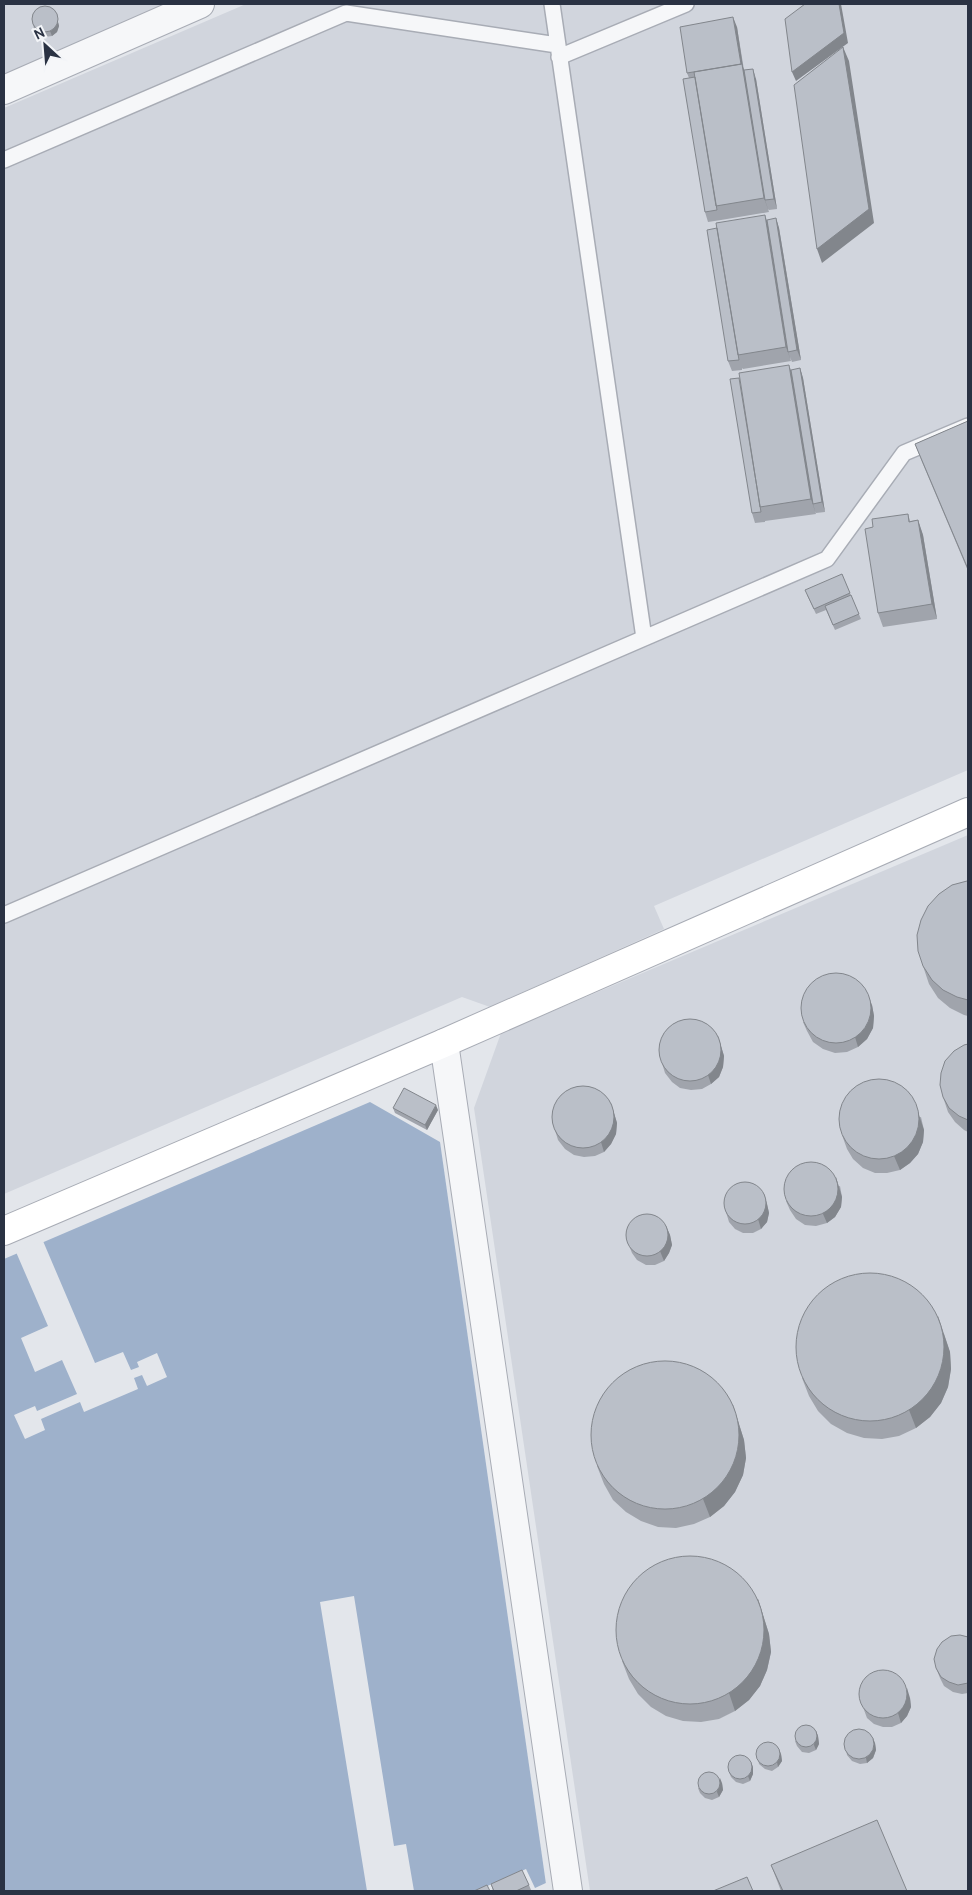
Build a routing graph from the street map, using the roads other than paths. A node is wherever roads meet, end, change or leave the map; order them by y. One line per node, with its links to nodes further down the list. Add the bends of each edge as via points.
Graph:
1 (200, 4): 5 (street)
2 (552, 4): 4 (lane)
3 (686, 4): 4 (lane)
4 (558, 51): 6 (lane, via 346,12); 8 (lane)
5 (4, 90)
6 (4, 160)
7 (968, 426): 8 (lane, via 904,453 827,559)
8 (644, 638): 10 (lane)
9 (968, 812): 11 (street)
10 (4, 915)
11 (444, 1043): 12 (street); 13 (street)
12 (4, 1231)
13 (568, 1891)

